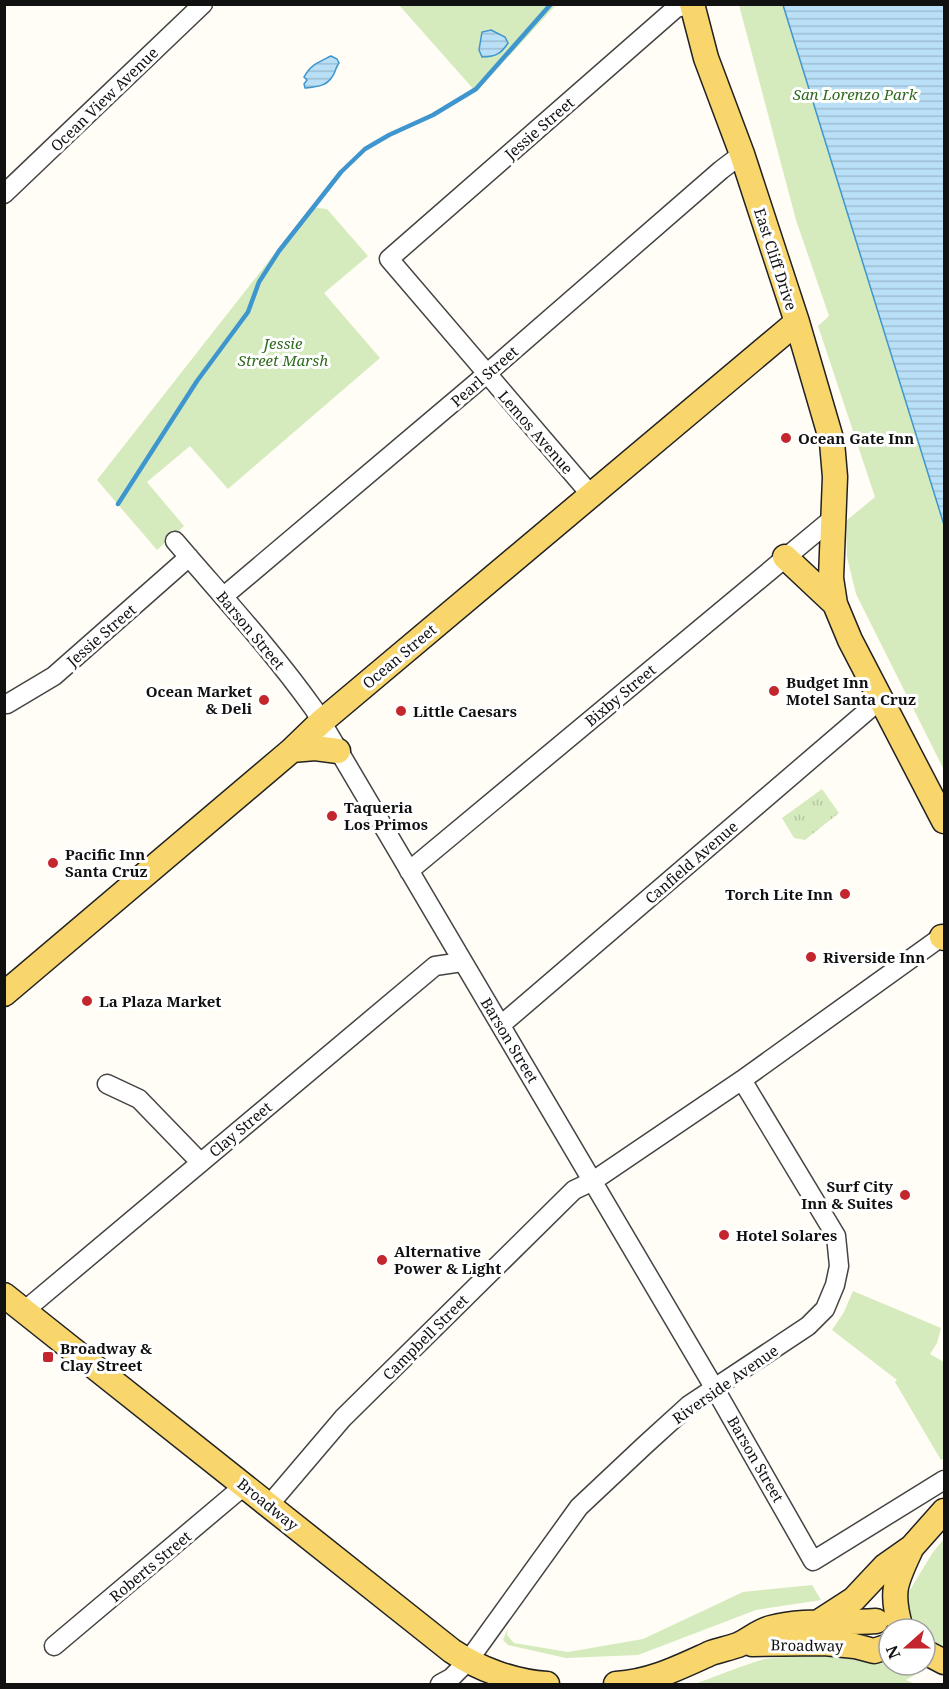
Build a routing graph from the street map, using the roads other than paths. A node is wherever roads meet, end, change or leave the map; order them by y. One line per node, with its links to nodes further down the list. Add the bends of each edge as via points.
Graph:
1 (203, 4): 4 (street, Ocean View Avenue)
2 (692, 4): 3 (main road, East Cliff Drive, via 706,58); 5 (street, Jessie Street, via 676,8)
3 (742, 154): 6 (main road, East Cliff Drive); 7 (street, Pearl Street)
4 (4, 194)
5 (389, 259): 7 (street, Lemos Avenue)
6 (797, 322): 8 (main road, Ocean Street); 9 (main road, East Cliff Drive, via 832,442)
7 (486, 374): 8 (street, Lemos Avenue); 13 (street, Pearl Street)
8 (591, 495): 17 (main road, Ocean Street)
9 (832, 519): 12 (street, Bixby Street); 14 (main road, East Cliff Drive, via 831,578)
10 (175, 541): 11 (street, Barson Street)
11 (189, 557): 13 (street, Barson Street); 16 (street, Jessie Street, via 54,676)
12 (785, 558): 14 (main road); 23 (street, Bixby Street)
13 (224, 596): 17 (street, Barson Street)
14 (835, 604): 15 (main road)
15 (881, 699): 20 (main road); 27 (street, Canfield Avenue)
16 (8, 704)
17 (321, 722): 18 (main road, Ocean Street); 19 (street, Barson Street)
18 (292, 750): 19 (main road); 26 (main road, Ocean Street)
19 (338, 751): 23 (street, Barson Street)
20 (917, 765): 21 (main road); 22 (main road)
21 (945, 789)
22 (945, 820)
23 (409, 871): 25 (street, Barson Street)
24 (944, 936): 28 (street)
25 (462, 962): 27 (street, Barson Street); 30 (street, Clay Street, via 435,966)
26 (4, 994)
27 (501, 1025): 31 (street, Barson Street)
28 (742, 1080): 31 (street); 34 (street, Riverside Avenue, via 836,1236 839,1266 825,1309 808,1326)
29 (107, 1084): 30 (street, via 139,1099)
30 (200, 1162): 33 (street, Clay Street)
31 (593, 1181): 34 (street, Barson Street); 37 (street, Campbell Street, via 572,1193 343,1418)
32 (4, 1295): 33 (main road, Broadway)
33 (24, 1311): 36 (main road, Broadway)
34 (715, 1389): 35 (street, Barson Street, via 813,1561); 48 (street, Riverside Avenue, via 689,1405 579,1507)
35 (945, 1480)
36 (245, 1485): 37 (main road, Broadway); 46 (street, Roberts Street)
37 (269, 1505): 48 (main road, Broadway)
38 (945, 1511): 39 (main road)
39 (912, 1547): 40 (main road); 42 (main road, via 895,1584)
40 (876, 1577): 41 (main road, via 872,1602); 43 (main road, via 854,1599)
41 (879, 1617)
42 (898, 1617)
43 (820, 1621): 44 (main road, Broadway); 45 (main road, Broadway, via 769,1629)
44 (877, 1624)
45 (739, 1644): 47 (main road, Broadway, via 824,1643); 51 (main road, Broadway, via 671,1672)
46 (54, 1646)
47 (877, 1648)
48 (468, 1661): 49 (street, Riverside Avenue); 50 (main road, Broadway)
49 (440, 1684)
50 (538, 1684)
51 (616, 1684)

